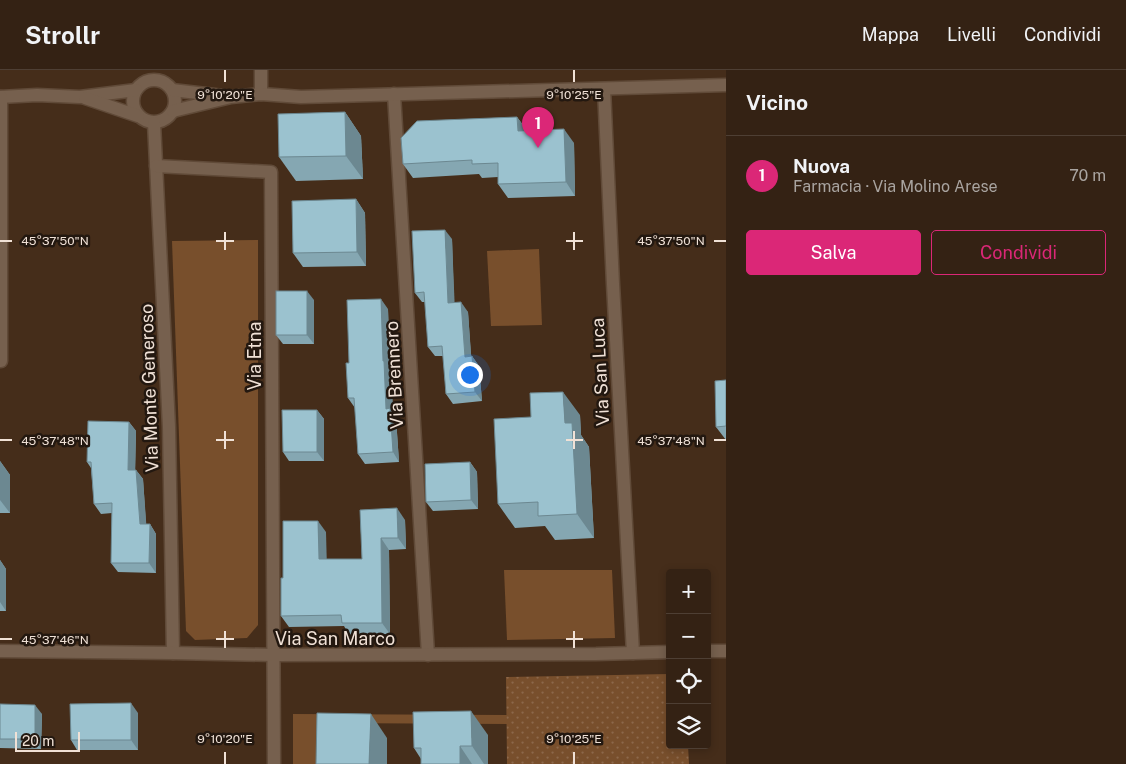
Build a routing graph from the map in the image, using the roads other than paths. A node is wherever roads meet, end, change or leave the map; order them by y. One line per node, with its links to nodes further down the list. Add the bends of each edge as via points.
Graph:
1 (261, 70): 7 (street)
2 (153, 75): 5 (street); 6 (street)
3 (726, 86): 4 (street)
4 (604, 89): 8 (street); 22 (street, Via San Luca)
5 (136, 90): 9 (street); 13 (street, via 132,103)
6 (172, 90): 11 (street); 12 (street, via 175,96)
7 (261, 94): 8 (street); 11 (street)
8 (394, 94): 24 (street, Via Brennero)
9 (80, 96): 10 (street); 13 (street)
10 (1, 97): 16 (street)
11 (231, 97): 12 (street)
12 (173, 111): 14 (street, via 169,117)
13 (138, 116): 14 (street)
14 (154, 123): 15 (street, Via Monte Generoso)
15 (156, 166): 21 (street, Via Monte Generoso, via 169,427); 23 (street, Via Etna, via 271,172)
16 (1, 361)
17 (0, 651): 21 (street, Via San Marco)
18 (711, 651): 19 (street)
19 (726, 651)
20 (666, 652): 22 (street, Via San Marco)
21 (172, 653): 23 (street, Via San Marco)
22 (633, 653): 24 (street, Via San Marco)
23 (273, 655): 24 (street, Via San Marco); 25 (street, Via Etna)
24 (428, 655)
25 (274, 764)

